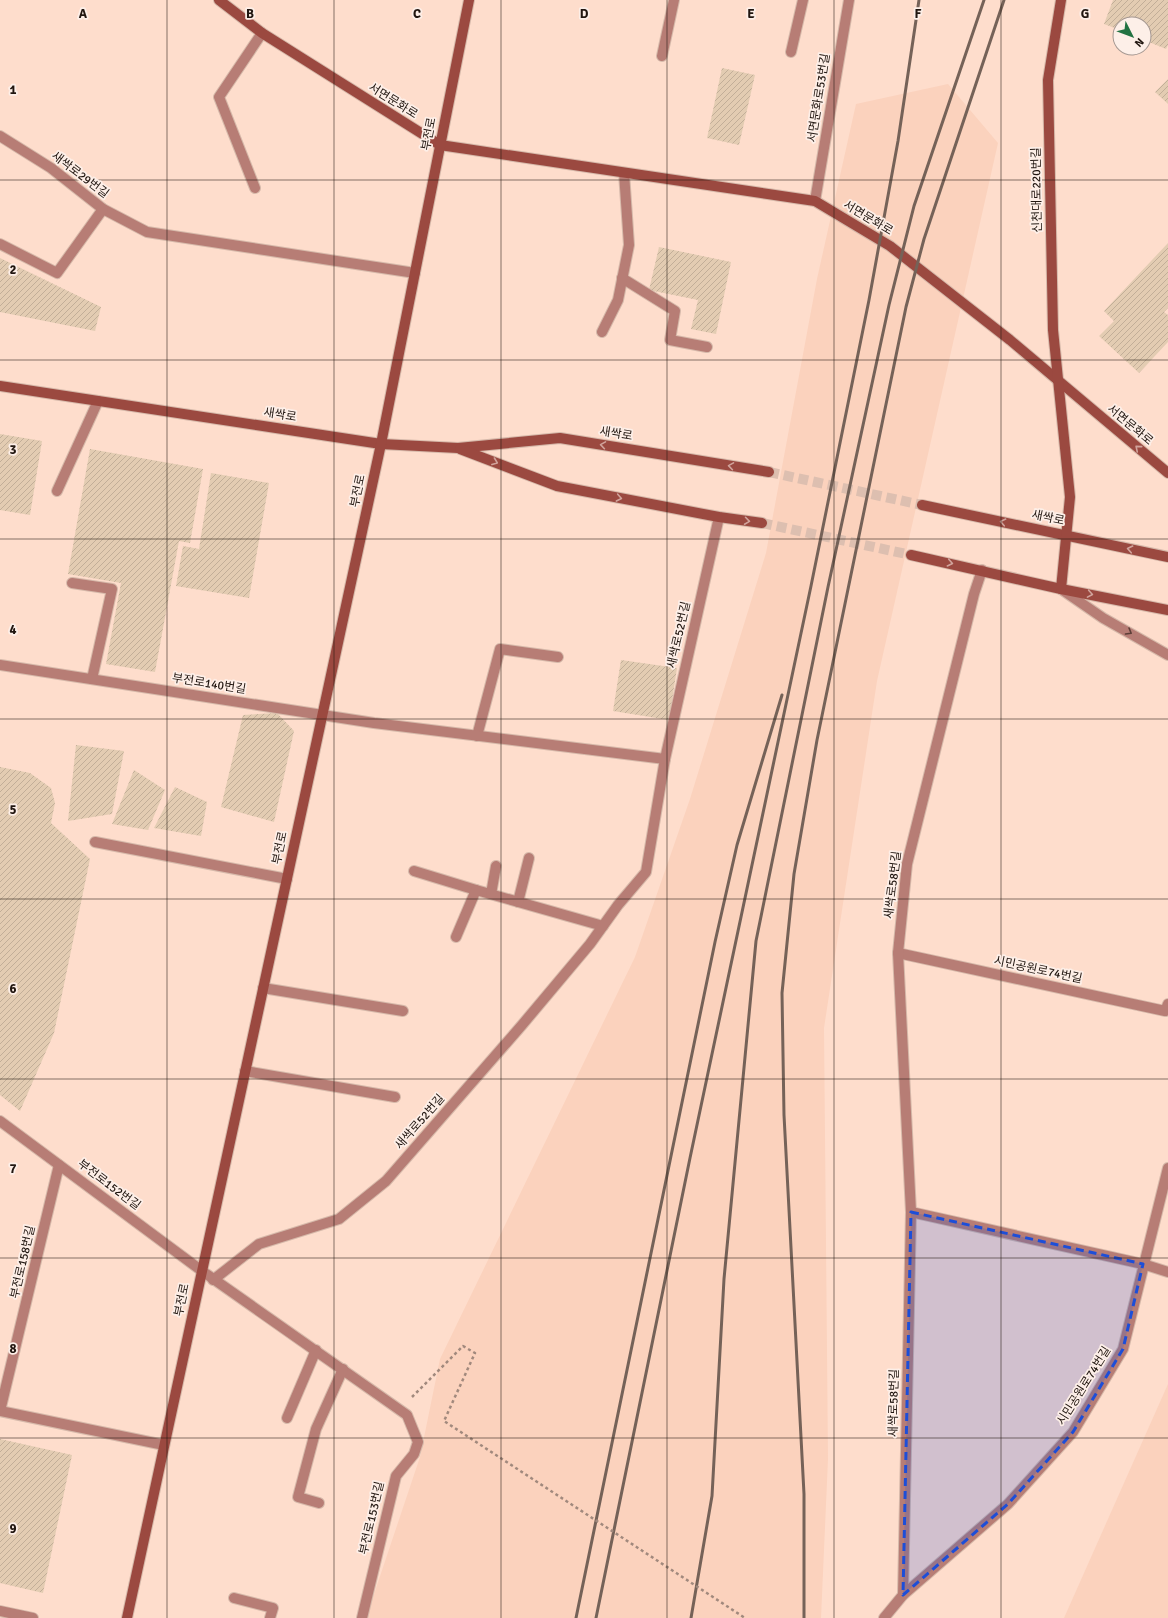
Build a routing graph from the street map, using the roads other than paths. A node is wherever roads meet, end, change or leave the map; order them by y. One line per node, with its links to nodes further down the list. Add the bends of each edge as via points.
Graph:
1 (219, 0): 7 (main road, 서면문화로)
2 (469, 0): 11 (main road, 부전로)
3 (674, 0): 9 (street)
4 (803, 0): 8 (street)
5 (849, 0): 14 (street, 서면문화로53번길)
6 (1062, 0): 21 (main road, 신천대로220번길, via 1048,80 1052,330)
7 (262, 33): 11 (main road, 서면문화로); 13 (street, via 219,97)
8 (791, 52)
9 (662, 56)
10 (0, 136): 15 (street, 새싹로29번길, via 51,168)
11 (440, 145): 12 (main road, 서면문화로); 17 (main road, 부전로)
12 (624, 172): 14 (main road, 서면문화로); 18 (street, via 629,245)
13 (255, 188)
14 (815, 201): 21 (main road, 서면문화로, via 890,246)
15 (103, 209): 16 (street, via 57,273); 17 (street, 새싹로29번길, via 147,232)
16 (0, 244)
17 (415, 273): 24 (main road, 부전로)
18 (622, 278): 19 (street, via 618,300); 20 (street, via 675,311 670,340)
19 (602, 332)
20 (707, 347)
21 (1058, 381): 27 (main road, 서면문화로, one-way to 21); 32 (main road, via 1070,496)
22 (0, 386): 23 (main road, 새싹로)
23 (98, 401): 24 (main road, 새싹로); 28 (street)
24 (381, 444): 25 (main road, 새싹로); 43 (main road, 부전로)
25 (458, 448): 26 (main road, 새싹로, one-way to 25, via 560,438); 30 (main road, 새싹로, one-way to 30, via 557,486)
26 (770, 472)
27 (1168, 474)
28 (57, 490)
29 (922, 505): 32 (main road, 새싹로, one-way to 29)
30 (719, 517): 31 (main road, 새싹로, one-way to 31); 45 (street, 새싹로52번길)
31 (762, 523)
32 (1067, 536): 34 (main road, 새싹로, one-way to 32); 37 (main road)
33 (912, 555): 35 (main road, one-way to 35)
34 (1168, 557)
35 (982, 570): 37 (main road); 56 (street, 새싹로58번길, via 972,601 907,864)
36 (72, 583): 42 (street, via 112,589)
37 (1061, 589): 38 (main road, one-way to 38); 39 (street, one-way to 39, via 1103,618)
38 (1168, 610)
39 (1168, 655)
40 (558, 656): 44 (street, via 500,649)
41 (0, 665): 42 (street, 부전로140번길)
42 (92, 679): 43 (street, 부전로140번길)
43 (322, 714): 44 (street); 50 (main road, 부전로)
44 (477, 736): 45 (street)
45 (665, 759): 54 (street, 새싹로52번길, via 646,872)
46 (95, 842): 50 (street)
47 (529, 858): 53 (street)
48 (496, 866): 52 (street)
49 (414, 871): 51 (street)
50 (287, 879): 57 (main road, 부전로)
51 (476, 890): 52 (street); 55 (street)
52 (491, 894): 53 (street)
53 (518, 902): 54 (street)
54 (604, 926): 69 (street, 새싹로52번길, via 522,1025 386,1181 340,1219 259,1244)
55 (456, 937)
56 (898, 953): 58 (street, 시민공원로74번길, via 1165,1011); 65 (street, 새싹로58번길)
57 (263, 988): 59 (street); 60 (main road, 부전로)
58 (1168, 1004)
59 (403, 1012)
60 (245, 1071): 61 (street); 67 (main road, 부전로)
61 (394, 1097)
62 (0, 1121): 63 (street, 부전로152번길)
63 (59, 1165): 67 (street, 부전로152번길); 72 (street, 부전로158번길)
64 (1168, 1168): 66 (street, 시민공원로74번길)
65 (911, 1212): 66 (street); 76 (street, 새싹로58번길)
66 (1143, 1264): 68 (street); 76 (street, 시민공원로74번길, via 1122,1349 1073,1432 1008,1504)
67 (202, 1271): 69 (street, 부전로153번길); 74 (main road, 부전로)
68 (1168, 1272)
69 (213, 1280): 70 (street, 부전로153번길)
70 (316, 1350): 71 (street, 부전로153번길); 73 (street)
71 (343, 1369): 75 (street, via 316,1429 298,1497); 82 (street, 부전로153번길, via 407,1415 418,1442 414,1454 396,1476)
72 (0, 1411): 74 (street, 부전로158번길)
73 (287, 1418)
74 (164, 1445): 80 (main road, 부전로)
75 (319, 1503)
76 (903, 1594): 83 (street, 시민공원로74번길)
77 (234, 1598): 81 (street, via 273,1608)
78 (0, 1611): 79 (street)
79 (33, 1618)
80 (127, 1618)
81 (270, 1618)
82 (362, 1618)
83 (884, 1618)

